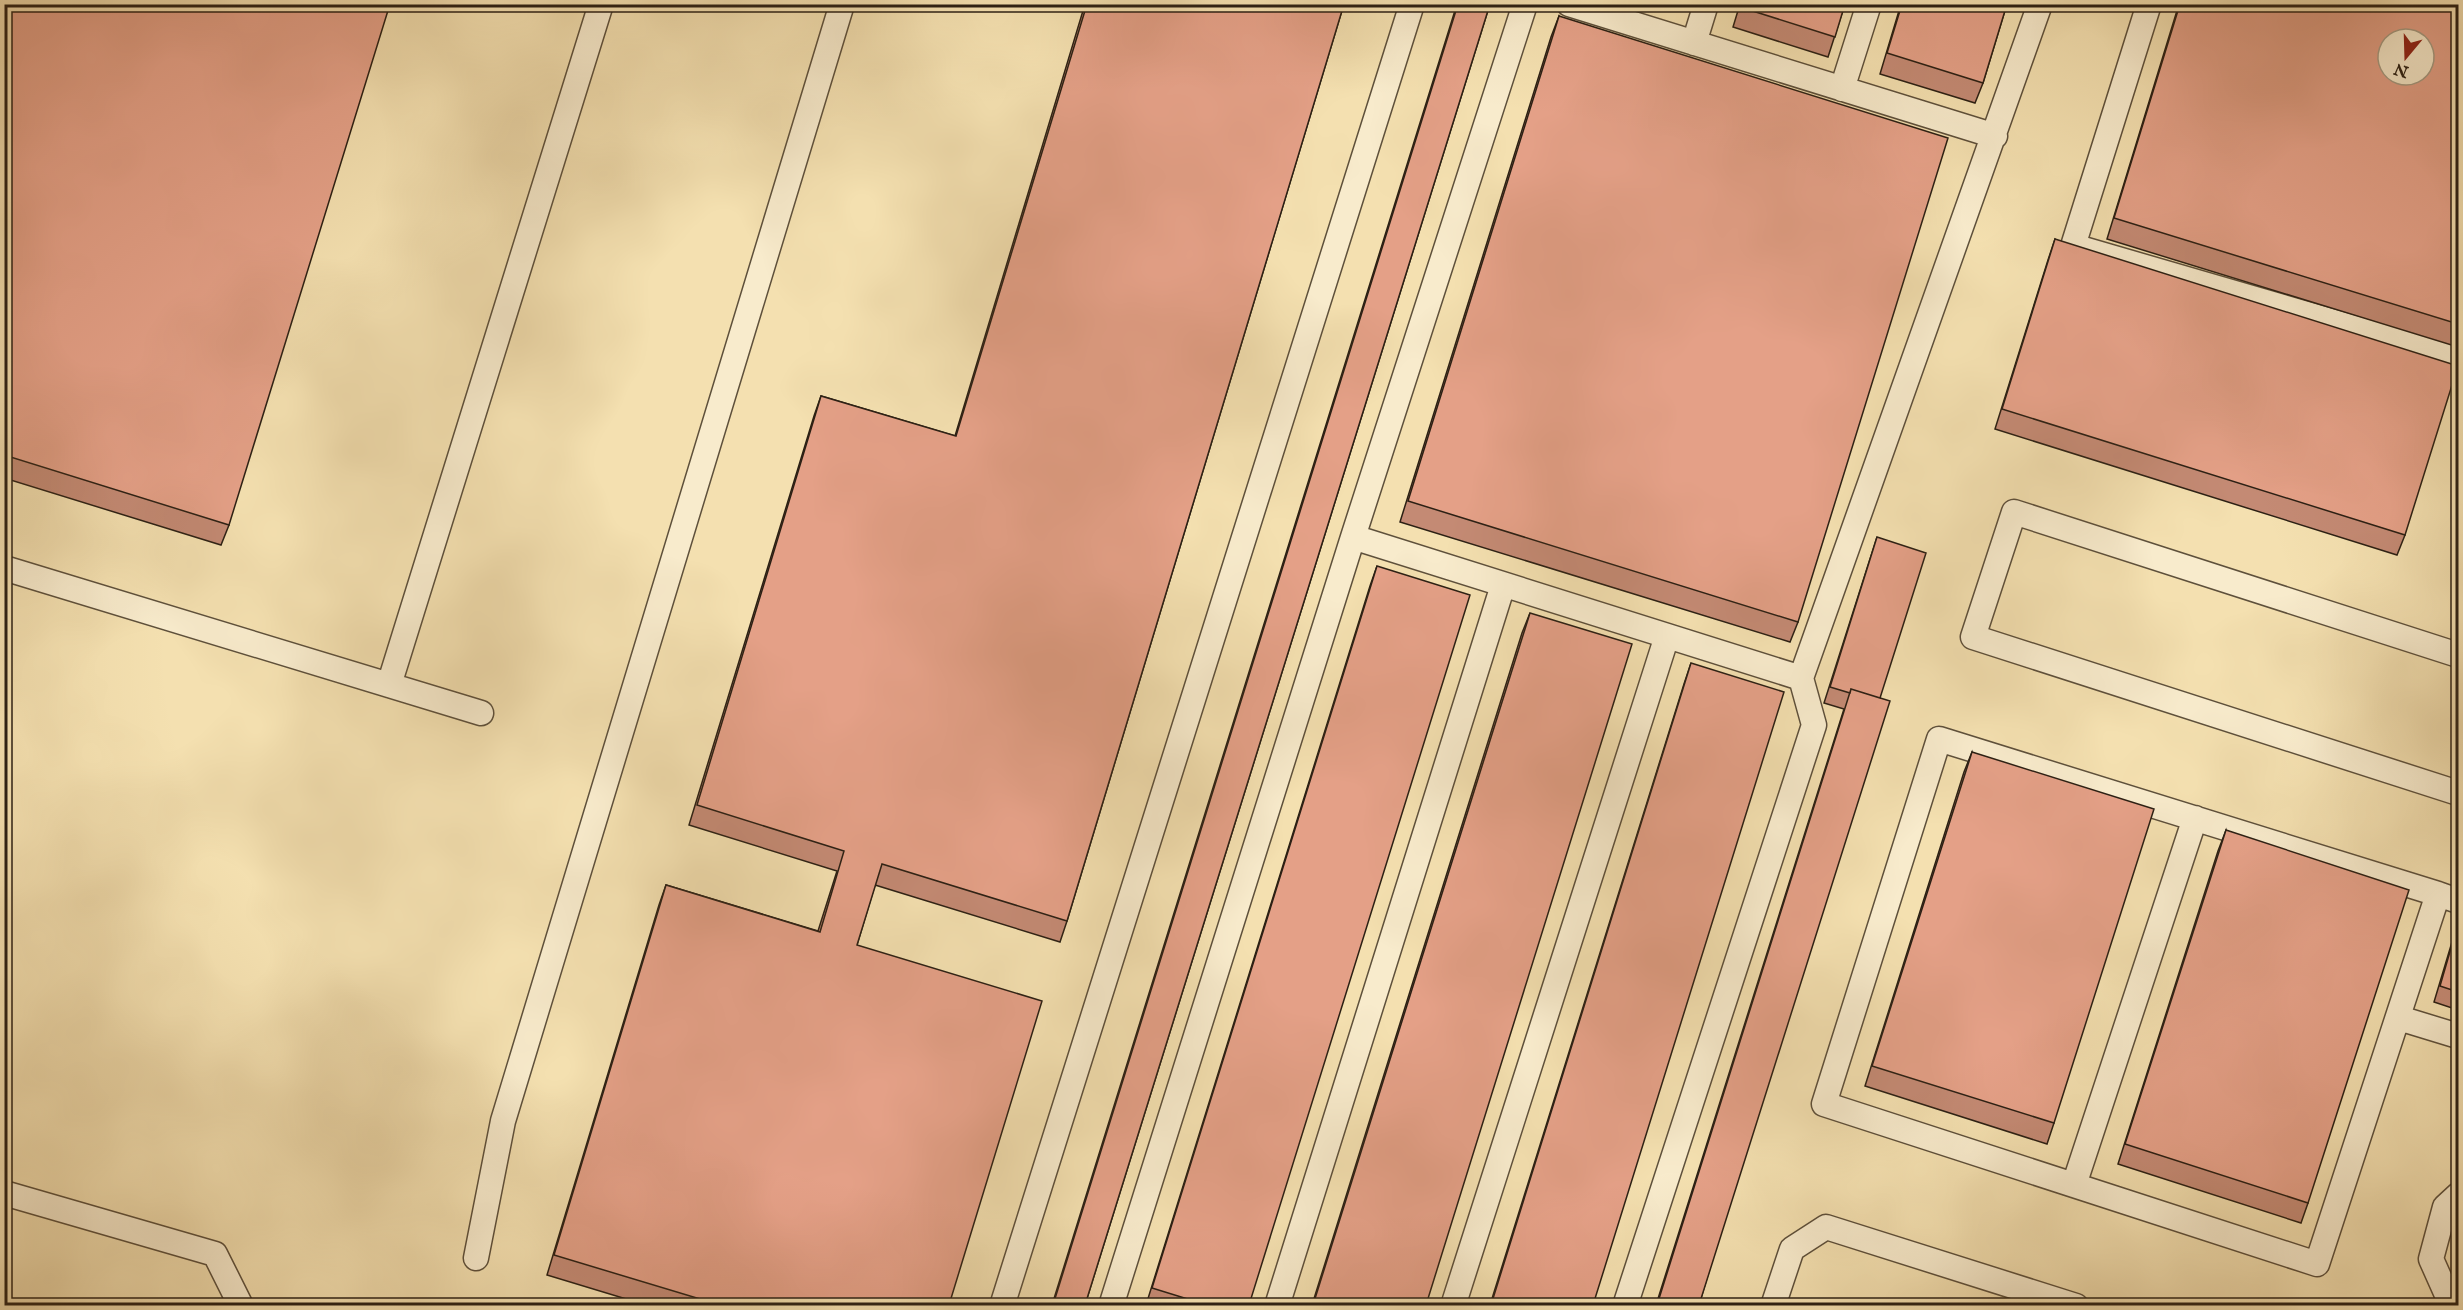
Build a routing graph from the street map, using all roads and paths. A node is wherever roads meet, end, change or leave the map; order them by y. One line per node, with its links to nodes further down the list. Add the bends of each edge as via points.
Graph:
1 (601, 4): 20 (lane)
2 (842, 4): 30 (lane, via 503,1121)
3 (1412, 4): 32 (lane)
4 (1525, 4): 14 (lane)
5 (1569, 4): 10 (lane)
6 (1706, 4): 10 (lane)
7 (1869, 4): 11 (lane)
8 (2040, 4): 12 (lane)
9 (2149, 4): 13 (lane, via 2073,246)
10 (1694, 43): 11 (lane)
11 (1842, 89): 12 (lane)
12 (1995, 136): 19 (lane)
13 (2458, 358)
14 (1353, 537): 16 (lane); 33 (lane)
15 (4, 568): 20 (lane)
16 (1503, 585): 17 (lane); 34 (lane)
17 (1667, 636): 19 (lane); 35 (lane)
18 (2458, 655): 22 (lane, via 2014,512 1973,637)
19 (1801, 678): 36 (lane, via 1814,725)
20 (389, 685): 21 (lane)
21 (481, 713)
22 (2458, 793)
23 (2195, 818): 24 (lane); 27 (lane); 27 (lane, via 1939,739 1824,1104)
24 (2448, 897): 25 (lane)
25 (2399, 1018): 26 (lane); 27 (lane, via 2317,1264)
26 (2458, 1036)
27 (2074, 1185)
28 (4, 1193): 31 (lane, via 214,1254)
29 (2458, 1195): 39 (lane, via 2445,1207 2431,1259)
30 (476, 1258)
31 (241, 1305)
32 (1002, 1305)
33 (1111, 1305)
34 (1277, 1305)
35 (1453, 1305)
36 (1625, 1305)
37 (1773, 1305): 38 (lane, via 1792,1249 1826,1227)
38 (2076, 1305)
39 (2452, 1305)

